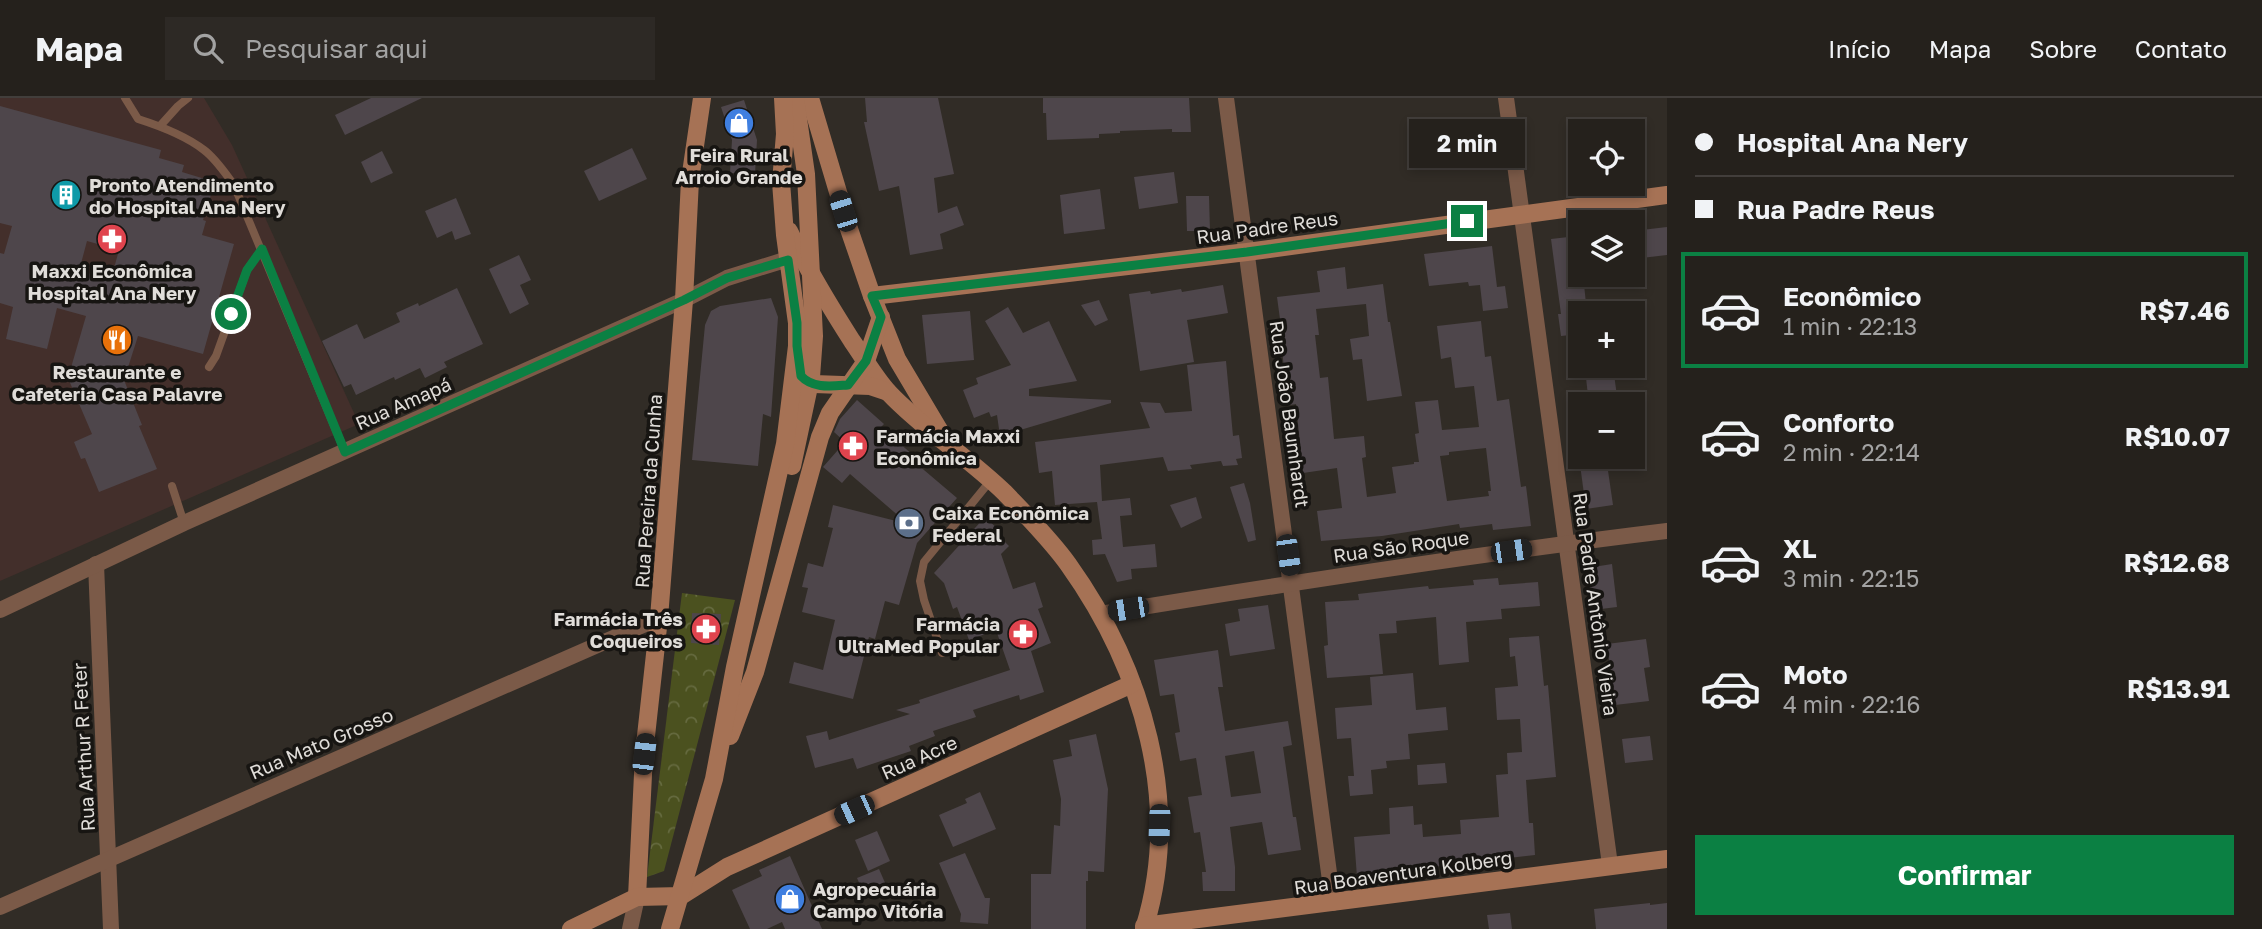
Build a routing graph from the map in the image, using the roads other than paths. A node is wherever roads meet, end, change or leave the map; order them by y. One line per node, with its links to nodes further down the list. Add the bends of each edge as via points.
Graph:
1 (125, 98): 9 (lane, via 138,119)
2 (188, 98): 9 (lane)
3 (702, 98): 19 (main road, Rua Pereira da Cunha, via 690,180)
4 (783, 98): 10 (main road)
5 (796, 98): 40 (main road, via 806,174 814,336 811,377 745,668)
6 (810, 98): 11 (main road)
7 (1226, 98): 16 (street, Rua João Baumhardt)
8 (1506, 98): 13 (street, Rua Padre Antônio Vieira)
9 (160, 126): 15 (lane, via 204,150 219,165)
10 (781, 182): 11 (main road, via 813,178); 14 (main road)
11 (837, 192): 18 (main road)
12 (1667, 195): 13 (main road, Rua Padre Reus)
13 (1522, 214): 16 (main road, Rua Padre Reus); 32 (street, Rua Padre Antônio Vieira)
14 (783, 218): 17 (main road); 22 (main road, via 819,287)
15 (262, 249): 23 (lane, via 247,270); 27 (lane)
16 (1247, 252): 18 (main road, Rua Padre Reus); 34 (street, Rua João Baumhardt)
17 (788, 260): 19 (street, Rua Amapá, via 727,278); 21 (main road)
18 (872, 296): 20 (main road)
19 (684, 300): 27 (street, Rua Amapá); 37 (main road, Rua Pereira da Cunha)
20 (881, 317): 22 (main road); 26 (main road, via 897,359)
21 (797, 346): 24 (main road, via 805,380); 40 (main road, via 785,444)
22 (866, 361): 24 (main road); 25 (main road)
23 (209, 367)
24 (848, 385): 25 (main road); 40 (main road, via 820,437 755,672)
25 (888, 392): 26 (main road)
26 (947, 442): 28 (main road)
27 (345, 452): 30 (street, Rua Amapá)
28 (991, 480): 36 (main road, via 1043,533); 38 (lane, via 924,562 920,581)
29 (172, 486): 30 (lane)
30 (184, 523): 33 (street, Rua Amapá)
31 (1667, 531): 32 (street, Rua São Roque)
32 (1566, 543): 34 (street, Rua São Roque); 43 (street, Rua Padre Antônio Vieira)
33 (96, 564): 35 (street, Rua Amapá); 41 (street, Rua Arthur R Feter)
34 (1292, 582): 36 (street, Rua São Roque); 46 (street, Rua João Baumhardt)
35 (0, 610)
36 (1100, 614): 39 (main road)
37 (659, 618): 41 (street, Rua Mato Grosso); 45 (main road, Rua Pereira da Cunha, via 644,754)
38 (942, 653)
39 (1132, 684): 44 (main road, Rua Acre, via 727,867); 48 (main road, via 1151,743 1160,808 1158,867)
40 (714, 779): 44 (main road)
41 (109, 857): 47 (street, Rua Mato Grosso); 49 (street, Rua Arthur R Feter)
42 (1667, 859): 43 (main road, Rua Boaventura Kolberg)
43 (1610, 865): 46 (main road, Rua Boaventura Kolberg)
44 (681, 896): 45 (main road); 52 (main road)
45 (638, 897): 50 (main road); 51 (street, Rua Pereira da Cunha)
46 (1334, 903): 48 (main road, Rua Boaventura Kolberg)
47 (0, 907)
48 (1144, 928)
49 (111, 929)
50 (570, 929)
51 (630, 929)
52 (670, 929)

